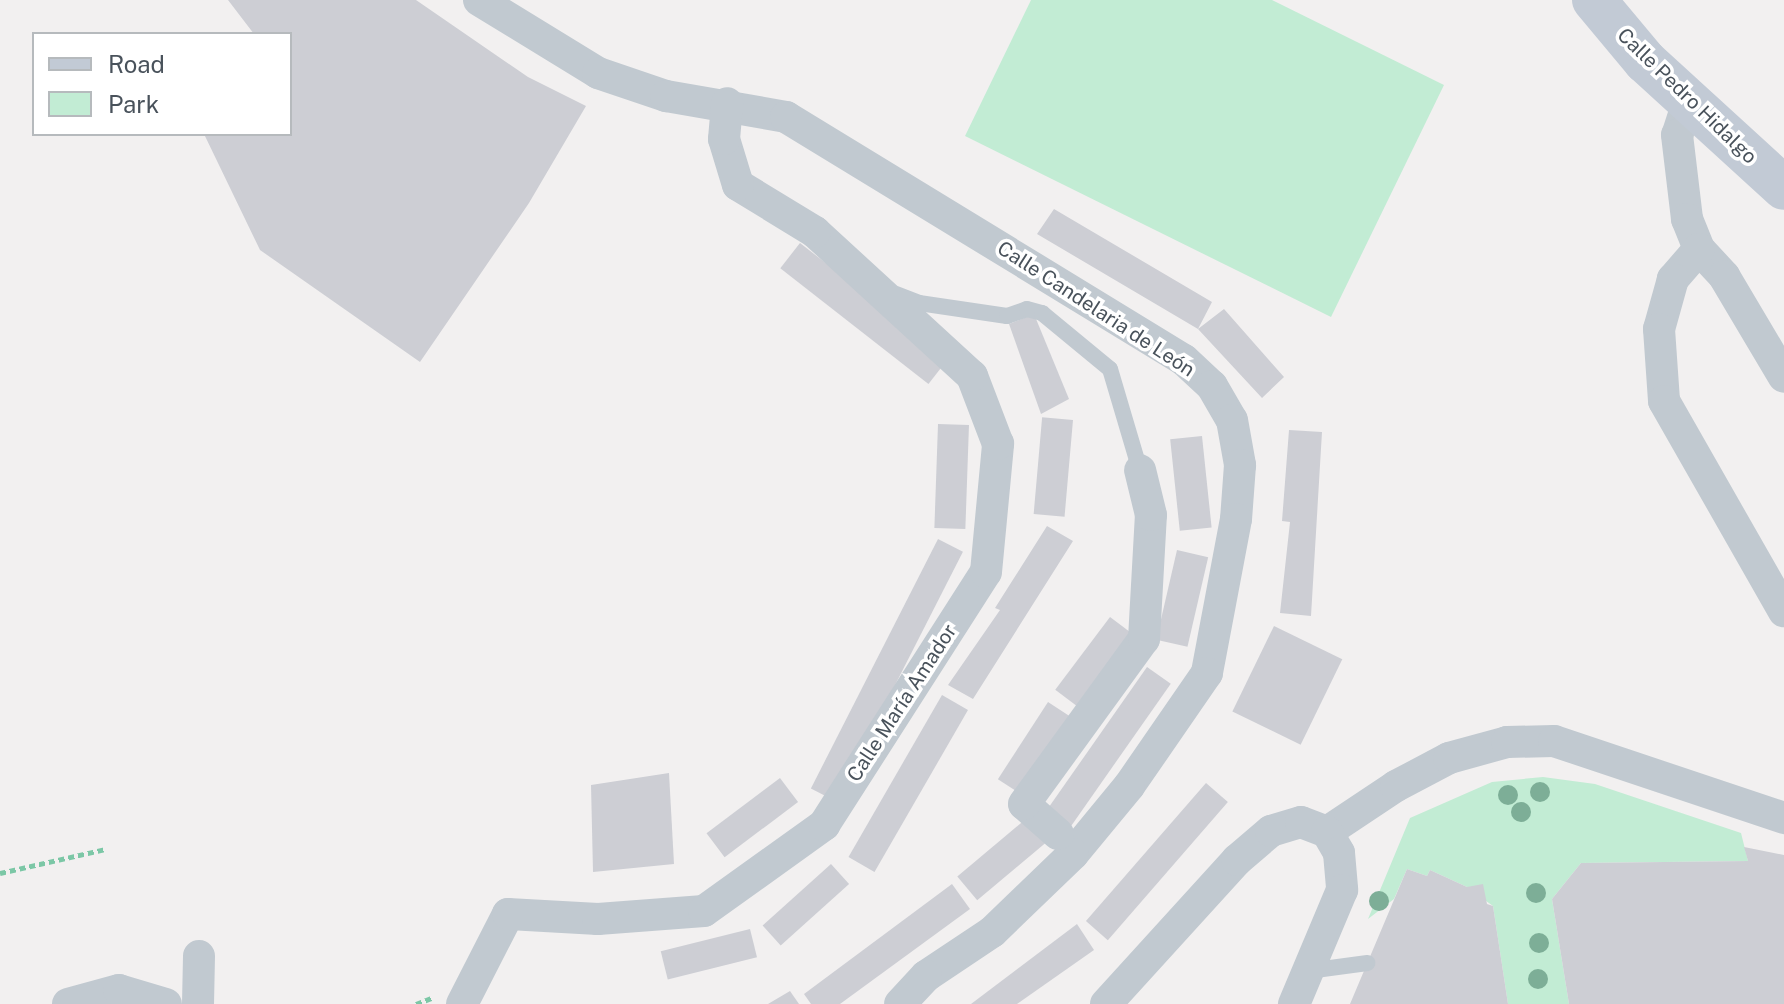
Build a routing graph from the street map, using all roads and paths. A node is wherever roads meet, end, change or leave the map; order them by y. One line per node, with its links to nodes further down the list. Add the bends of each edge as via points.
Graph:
1 (479, 0): 4 (street, Calle Candelaria de León, via 598,73 666,96)
2 (1594, 0): 3 (street, Calle Pedro Hidalgo, via 1645,61)
3 (1689, 99): 5 (street, Calle Pedro Hidalgo); 6 (street, via 1677,135 1687,219)
4 (727, 103): 7 (street, Calle María Amador, via 724,139 738,185 815,232); 23 (street, Calle Candelaria de León, via 786,117 1184,360 1212,386 1232,420 1240,465 1236,519 1207,673 1129,786 1073,854 992,932 926,976)
5 (1784, 188)
6 (1699, 249): 8 (street, via 1724,276); 10 (street, via 1673,279 1659,329 1664,401)
7 (876, 285): 9 (lane, Calle María Amador, via 919,303 1007,316 1027,309 1042,313 1110,369); 22 (street, Calle María Amador, via 972,376 998,444 986,572 824,825 704,911 598,919 508,914)
8 (1784, 377)
9 (1140, 470): 13 (street, via 1151,515 1144,639 1024,804)
10 (1784, 611)
11 (1784, 818): 12 (street, via 1554,741 1507,742 1449,758)
12 (1327, 832): 18 (street, via 1339,853 1342,890); 24 (street, via 1301,822 1271,831 1237,860)
13 (1058, 834)
14 (106, 849): 15 (path)
15 (0, 873)
16 (199, 956): 21 (street)
17 (1367, 963): 18 (lane)
18 (1308, 971): 25 (street)
19 (68, 1004): 20 (street, via 119,990)
20 (166, 1004)
21 (198, 1004)
22 (462, 1004)
23 (900, 1004)
24 (1106, 1004)
25 (1294, 1004)

